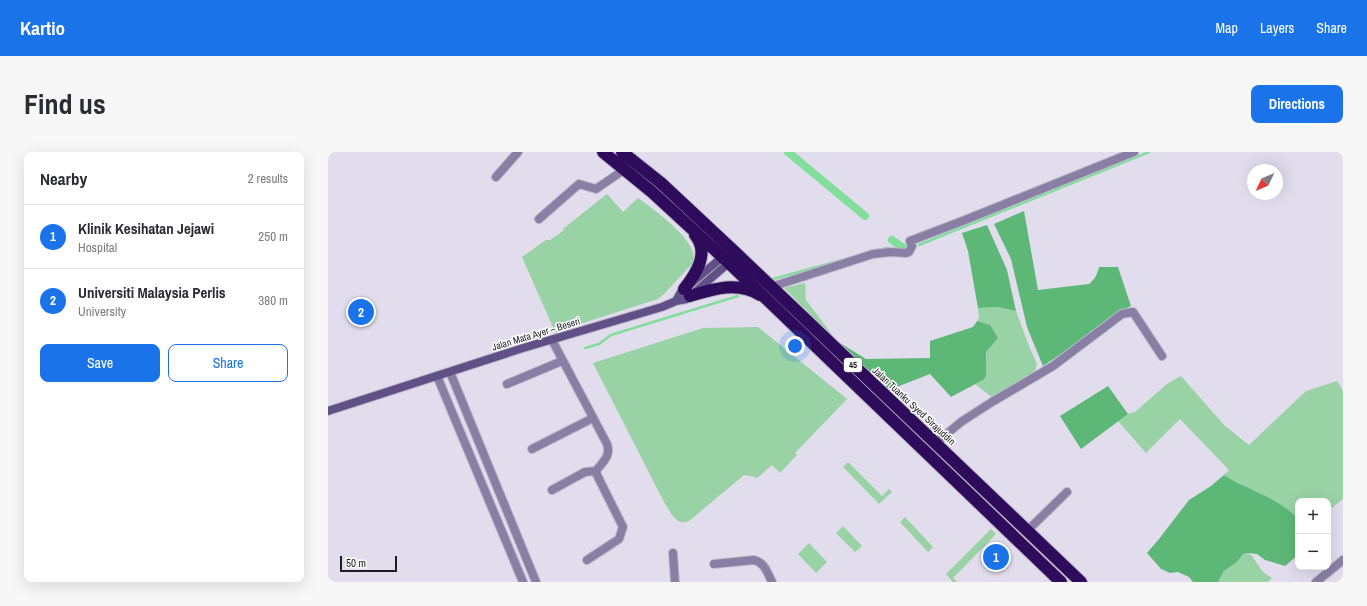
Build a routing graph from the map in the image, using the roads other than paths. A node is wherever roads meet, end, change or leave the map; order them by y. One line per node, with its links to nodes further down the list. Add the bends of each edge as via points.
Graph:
1 (518, 152): 6 (street)
2 (604, 152): 5 (highway, Jalan Tuanku Syed Sirajuddin / 45)
3 (622, 152): 9 (highway, Jalan Tuanku Syed Sirajuddin / 45, via 660,183)
4 (1134, 152): 10 (street, via 910,241 912,246 906,254 874,254)
5 (625, 169): 7 (highway, Jalan Tuanku Syed Sirajuddin / 45); 8 (street, via 596,189 579,184)
6 (496, 177)
7 (678, 216): 9 (highway, Jalan Tuanku Syed Sirajuddin / 45); 11 (highway, via 697,237 701,249 700,264)
8 (539, 218)
9 (730, 256): 10 (highway, Jalan Tuanku Syed Sirajuddin / 45); 11 (main road, Jalan Mata Ayer – Beseri); 12 (highway, Jalan Tuanku Syed Sirajuddin / 45)
10 (771, 287): 21 (highway, Jalan Tuanku Syed Sirajuddin / 45)
11 (687, 293): 12 (highway, via 736,287 757,293); 13 (main road, Jalan Mata Ayer – Beseri, via 687,298 662,307)
12 (768, 300): 35 (highway, Jalan Tuanku Syed Sirajuddin / 45)
13 (552, 340): 15 (street); 16 (main road, Jalan Mata Ayer – Beseri)
14 (1162, 356): 21 (street, via 1132,312 1122,314 1053,366 961,422)
15 (562, 361): 18 (street); 20 (street)
16 (450, 372): 17 (main road, Jalan Mata Ayer – Beseri); 32 (street)
17 (438, 376): 19 (main road, Jalan Mata Ayer – Beseri); 31 (street)
18 (507, 384)
19 (328, 411)
20 (593, 418): 22 (street); 23 (street, via 609,451)
21 (936, 443): 26 (highway, Jalan Tuanku Syed Sirajuddin / 45)
22 (532, 449)
23 (596, 471): 24 (street, via 585,472); 28 (street, via 623,527 619,540)
24 (552, 490)
25 (1067, 492): 26 (street)
26 (1027, 531): 36 (highway, Jalan Tuanku Syed Sirajuddin / 45)
27 (673, 553): 33 (street)
28 (587, 560)
29 (1343, 560): 37 (street)
30 (714, 564): 34 (street, via 754,560 763,564)
31 (523, 582)
32 (536, 582)
33 (675, 582)
34 (772, 582)
35 (1061, 582)
36 (1081, 582)
37 (1316, 582)

